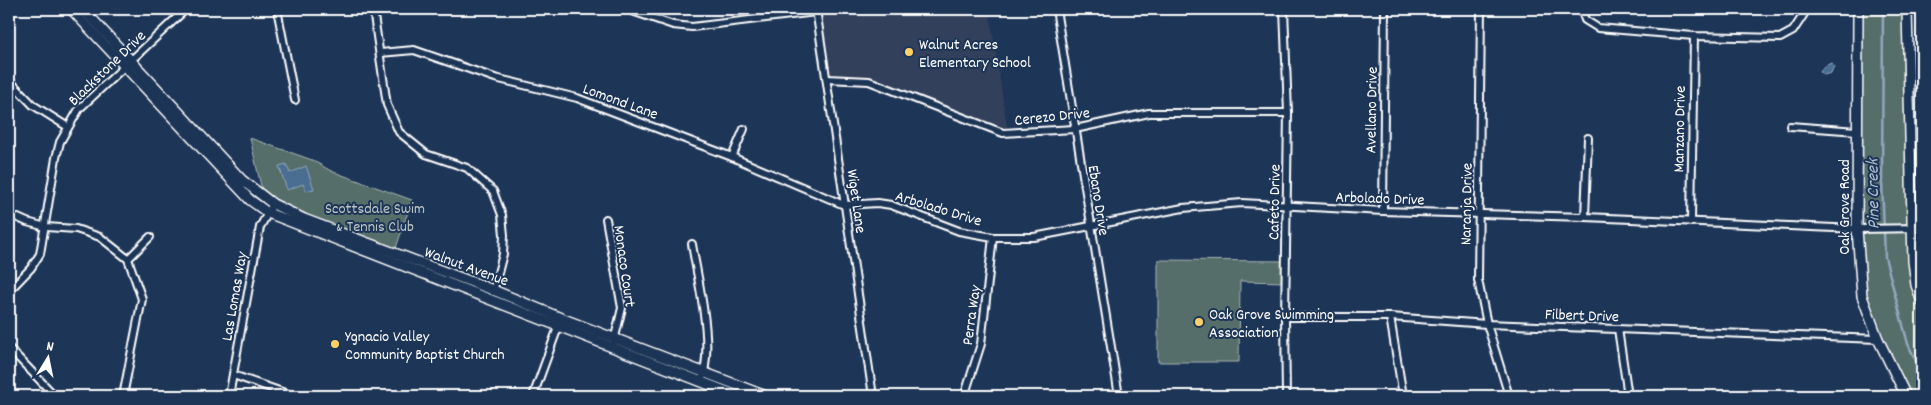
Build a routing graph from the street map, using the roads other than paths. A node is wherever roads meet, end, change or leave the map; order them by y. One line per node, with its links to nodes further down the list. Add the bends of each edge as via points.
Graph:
1 (71, 9): 18 (street, Walnut Avenue)
2 (83, 9): 18 (street, Walnut Avenue)
3 (186, 9): 18 (street, Blackstone Drive)
4 (277, 9): 21 (street)
5 (373, 9): 17 (street)
6 (626, 9): 15 (street, via 692,28)
7 (1056, 9): 26 (street, Ebano Drive)
8 (1284, 9): 22 (street, Cafeto Drive)
9 (1385, 9): 33 (street, Avellano Drive)
10 (1481, 9): 36 (street, Naranja Drive)
11 (1581, 9): 16 (street, via 1585,20 1598,28)
12 (1804, 9): 16 (street, via 1793,31 1780,38)
13 (1858, 9): 27 (street, Oak Grove Road)
14 (1907, 9): 43 (street)
15 (816, 11): 19 (street, Wiget Lane)
16 (1694, 36): 39 (street, Manzano Drive)
17 (380, 53): 29 (street, Lomond Lane, via 414,50 495,78 577,98); 50 (street, via 387,105 399,132 426,154 467,168 493,191 502,215 504,235 503,254)
18 (128, 63): 24 (street, Blackstone Drive, via 79,109); 30 (street, Walnut Avenue, via 242,180); 34 (street, Walnut Avenue, via 250,200)
19 (827, 79): 26 (street, Cerezo Drive, via 869,80 1003,133); 31 (street, Wiget Lane)
20 (9, 80): 24 (street, via 33,105)
21 (295, 100)
22 (1288, 113): 26 (street, Cerezo Drive, via 1149,113); 32 (street, Cafeto Drive)
23 (1790, 126): 27 (street)
24 (68, 127): 40 (street, Blackstone Drive, via 56,158)
25 (744, 129): 29 (street)
26 (1075, 129): 41 (street, Ebano Drive)
27 (1857, 131): 44 (street, Oak Grove Road)
28 (1588, 138): 37 (street)
29 (732, 157): 31 (street, Lomond Lane)
30 (273, 204): 34 (street, Las Lomas Way); 50 (street, Walnut Avenue)
31 (844, 205): 45 (street, Arbolado Drive, via 891,205 960,231); 71 (street, Wiget Lane)
32 (1286, 206): 33 (street, Arbolado Drive); 41 (street, Arbolado Drive, via 1218,204 1183,208); 52 (street, Cafeto Drive)
33 (1383, 211): 36 (street, Arbolado Drive)
34 (268, 213): 50 (street, Walnut Avenue); 61 (street, Las Lomas Way, via 260,227)
35 (9, 214): 40 (street)
36 (1479, 214): 37 (street, Arbolado Drive); 55 (street, Naranja Drive, via 1478,280)
37 (1585, 217): 39 (street, Arbolado Drive)
38 (606, 219): 58 (street, Monaco Court, via 622,308)
39 (1691, 222): 44 (street, Arbolado Drive)
40 (46, 227): 48 (street, via 76,229 100,237); 49 (street, Blackstone Drive, via 40,254)
41 (1090, 228): 45 (street, Arbolado Drive, via 1034,237); 72 (street, Ebano Drive)
42 (1922, 228): 43 (street, Arbolado Drive)
43 (1911, 229): 44 (street, Arbolado Drive); 51 (street, via 1916,285)
44 (1861, 230): 57 (street, Oak Grove Road, via 1862,296)
45 (993, 237): 63 (street, Perra Way, via 982,344)
46 (150, 238): 48 (street)
47 (692, 244): 60 (street, via 708,346)
48 (128, 259): 65 (street, via 142,300)
49 (9, 291)
50 (492, 294): 54 (street, Walnut Avenue)
51 (1922, 302)
52 (1285, 317): 53 (street, Filbert Drive); 73 (street, Cafeto Drive)
53 (1390, 317): 55 (street, Filbert Drive); 74 (street)
54 (560, 322): 58 (street, Walnut Avenue); 68 (street)
55 (1487, 324): 56 (street, Filbert Drive); 75 (street, Naranja Drive)
56 (1618, 329): 57 (street, Filbert Drive); 76 (street)
57 (1878, 339): 77 (street, Oak Grove Road)
58 (613, 342): 60 (street, Walnut Avenue); 62 (street, Walnut Avenue)
59 (9, 348): 64 (street)
60 (705, 372): 62 (street); 70 (street, Walnut Avenue)
61 (233, 375): 66 (street, Las Lomas Way); 67 (street)
62 (701, 382): 69 (street, Walnut Avenue)
63 (967, 395)
64 (55, 396)
65 (123, 396)
66 (229, 396)
67 (294, 396)
68 (533, 396)
69 (738, 396)
70 (766, 396)
71 (873, 396)
72 (1118, 396)
73 (1286, 396)
74 (1403, 396)
75 (1510, 396)
76 (1628, 396)
77 (1906, 396)

